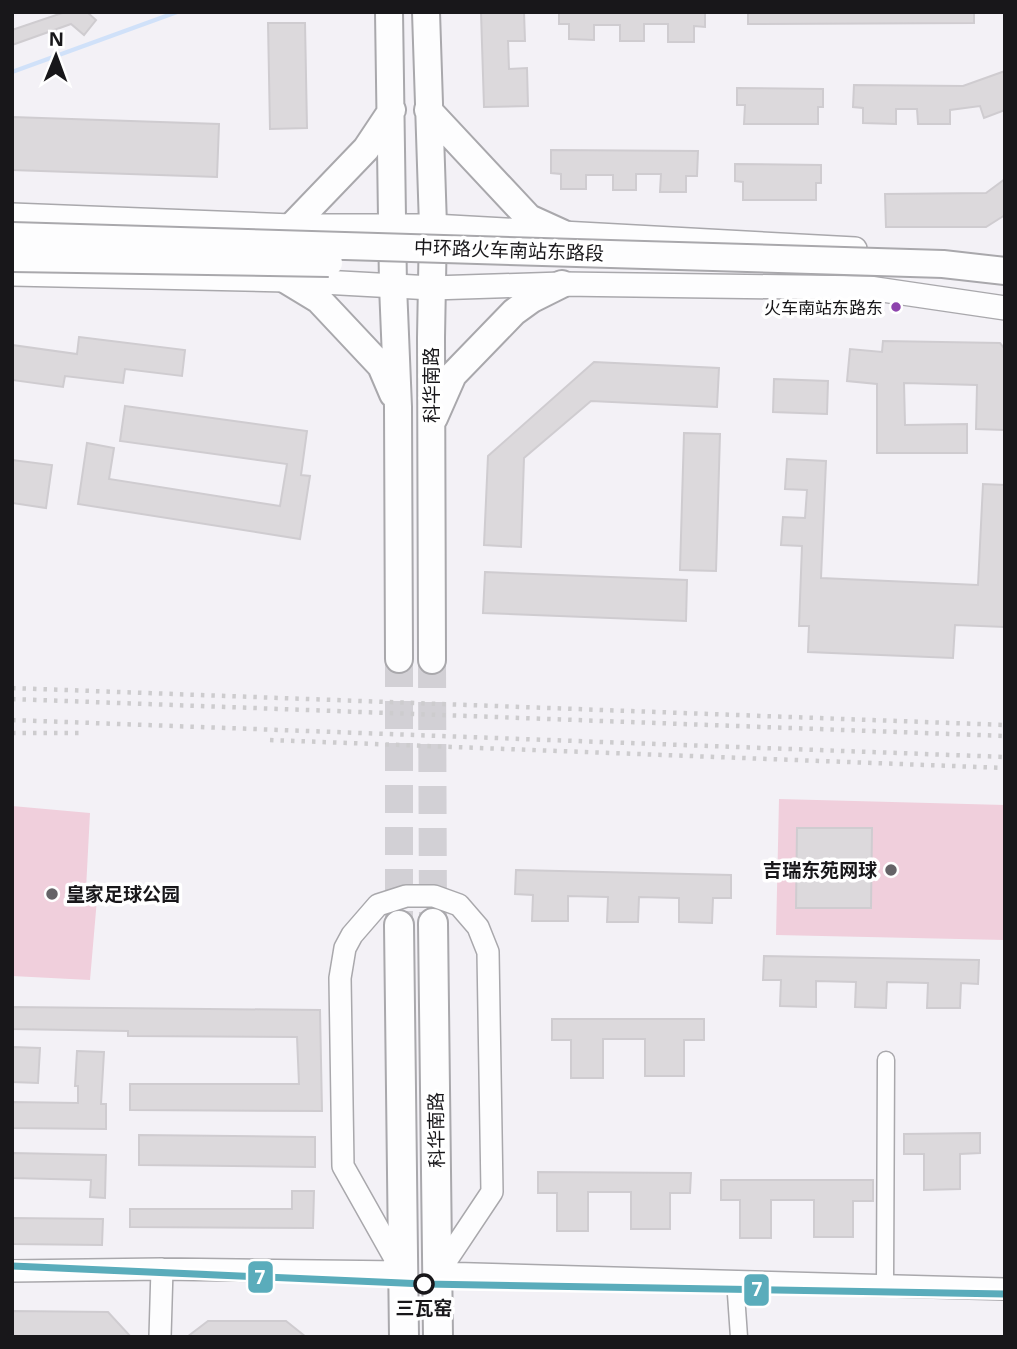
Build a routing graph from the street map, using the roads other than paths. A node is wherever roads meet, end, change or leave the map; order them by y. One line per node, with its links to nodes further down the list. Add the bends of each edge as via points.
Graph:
1 (390, 12): 3 (main road, 科华南路)
2 (426, 12): 4 (main road, 科华南路)
3 (392, 110): 6 (main road, via 366,149); 8 (main road, 科华南路)
4 (428, 110): 7 (main road, 科华南路); 9 (main road, via 529,218)
5 (12, 215): 6 (main road)
6 (292, 226): 8 (main road)
7 (433, 226): 8 (main road); 9 (main road); 19 (main road, 科华南路)
8 (394, 227): 17 (main road, 科华南路)
9 (562, 233): 12 (main road)
10 (12, 236): 13 (main road, 中环路火车南站东路段, bridge, via 916,263)
11 (12, 258): 18 (main road, 中环路火车南站东路段, bridge, via 686,268)
12 (1005, 258)
13 (1005, 271)
14 (12, 274): 15 (main road)
15 (286, 280): 17 (main road); 21 (main road, via 319,300 381,366)
16 (562, 284): 19 (main road); 20 (main road, via 869,288); 22 (main road, via 514,312 453,375)
17 (393, 286): 19 (main road); 21 (main road, 科华南路)
18 (1005, 287)
19 (432, 288): 22 (main road, 科华南路)
20 (1005, 308)
21 (398, 407): 23 (main road, 科华南路)
22 (430, 426): 24 (main road, 科华南路)
23 (399, 659)
24 (432, 660)
25 (433, 923): 31 (highway, 科华南路)
26 (399, 925): 30 (highway, 科华南路)
27 (886, 1060): 33 (street)
28 (162, 1269): 29 (street); 30 (street); 35 (street)
29 (12, 1271)
30 (403, 1272): 31 (street, via 343,1166 340,978 352,935 378,905 406,895 433,896 459,905 478,927 488,952 492,1192); 36 (street); 37 (highway, 科华南路)
31 (438, 1273): 32 (street); 38 (highway, 科华南路); 39 (street)
32 (735, 1280): 33 (street); 40 (street)
33 (885, 1284): 34 (street)
34 (1005, 1289)
35 (160, 1337)
36 (396, 1337)
37 (404, 1337)
38 (438, 1337)
39 (447, 1337)
40 (739, 1337)

